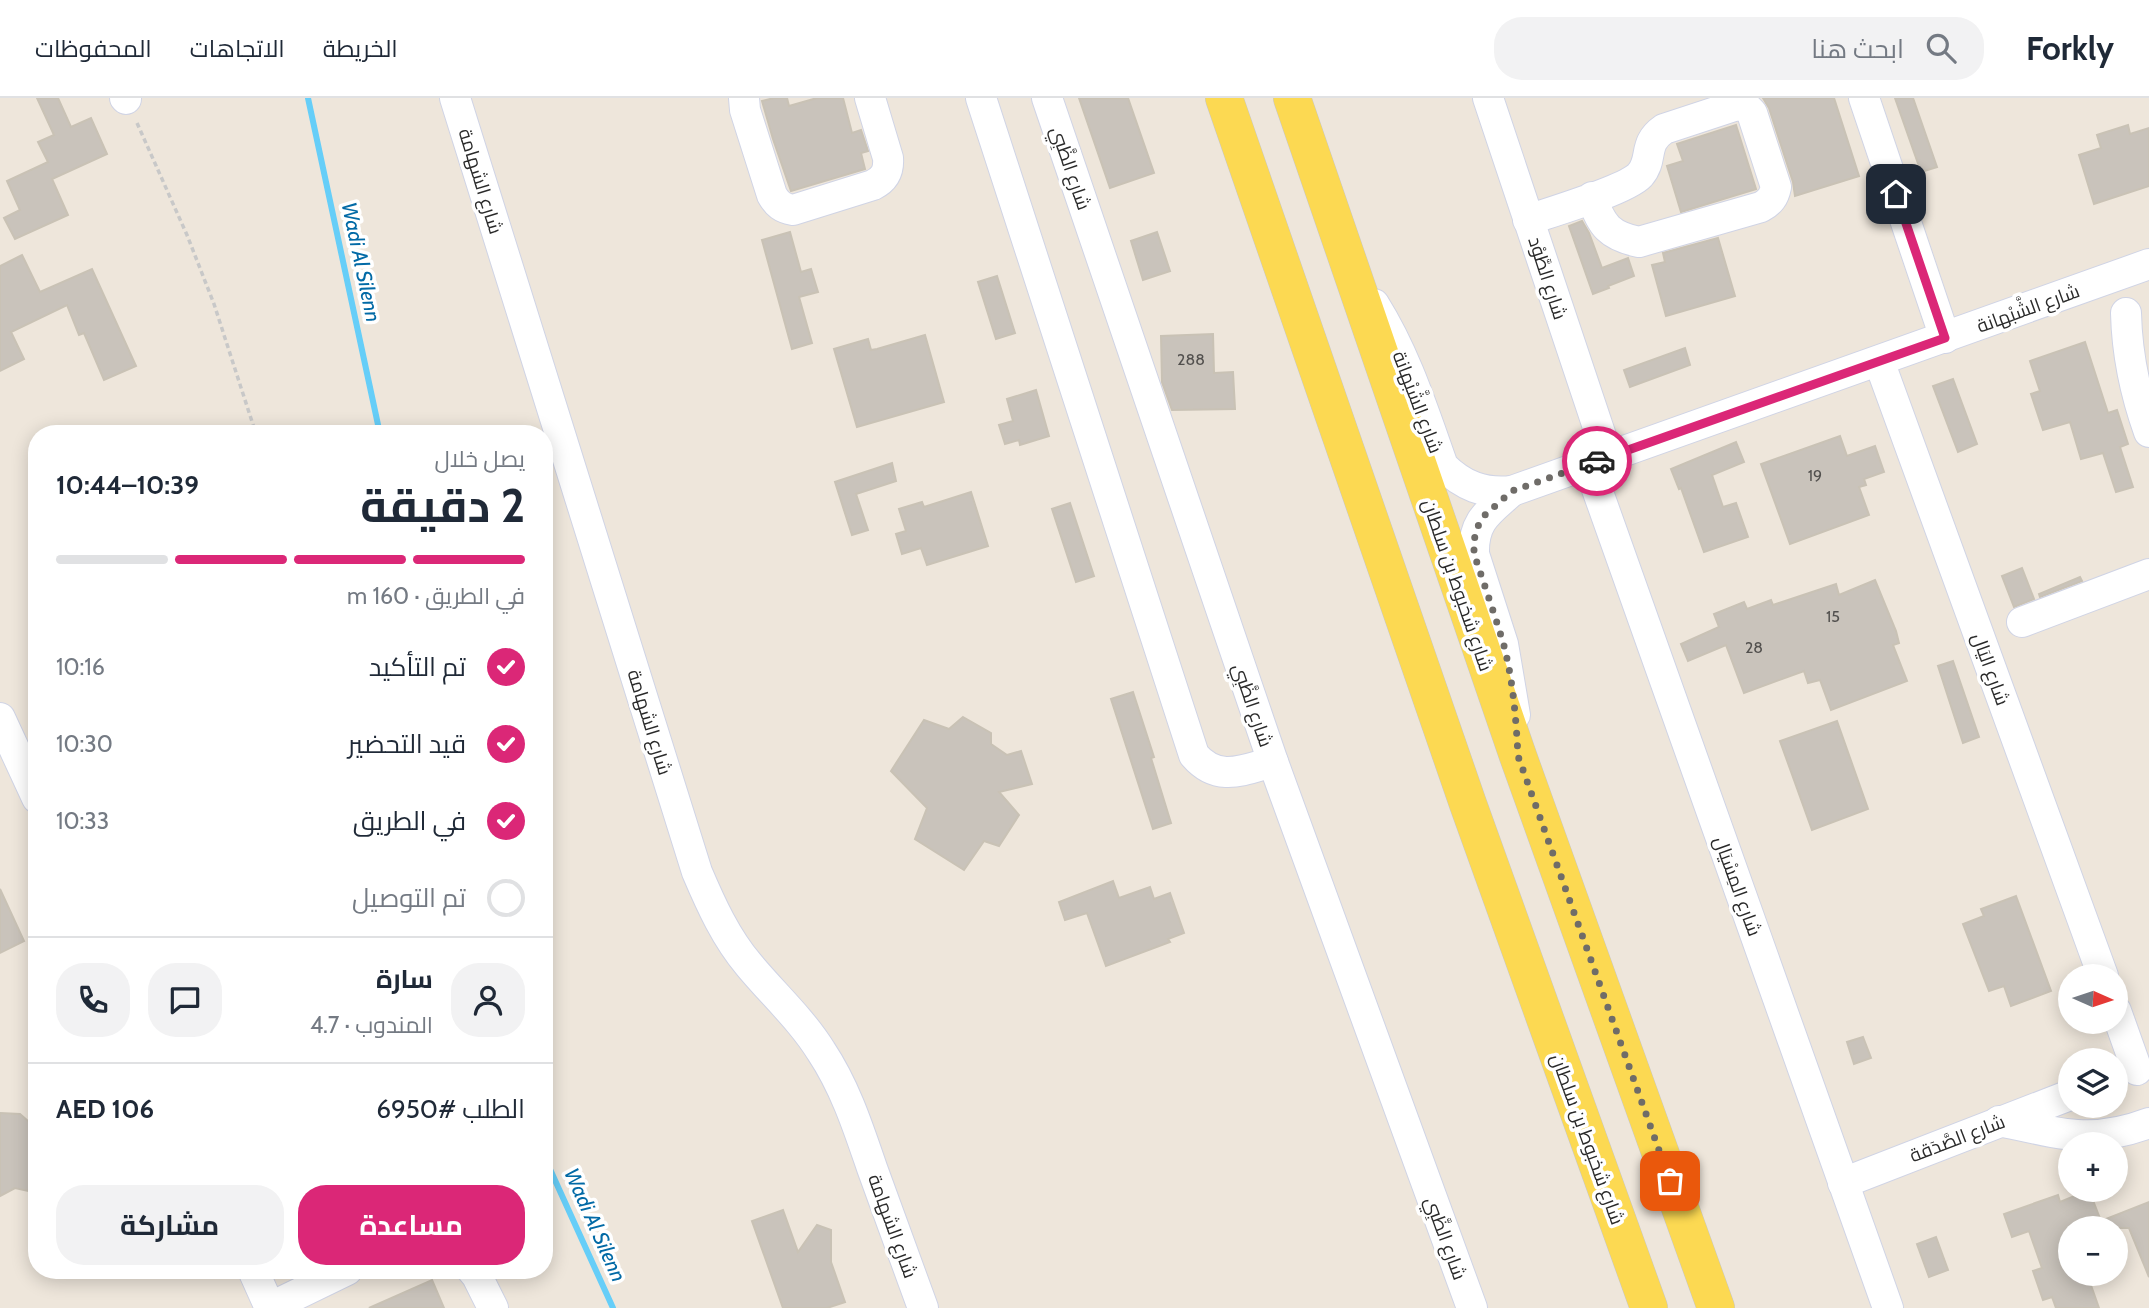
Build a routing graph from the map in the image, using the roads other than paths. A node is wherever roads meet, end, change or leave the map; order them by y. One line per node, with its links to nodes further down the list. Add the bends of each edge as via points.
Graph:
1 (455, 98): 40 (street, شارع الشهامة, via 698,872 733,943 822,1051 841,1084)
2 (744, 98): 3 (street, via 772,195 776,203 793,210 873,185 886,175 888,158)
3 (870, 98)
4 (981, 98): 26 (street, via 1194,755 1208,768 1224,773)
5 (1047, 98): 26 (street, شارع الظَّبِي)
6 (1224, 98): 42 (main road, شارع شخبوط بن سلطان, via 1468,804)
7 (1292, 98): 13 (main road, شارع شخبوط بن سلطان)
8 (1488, 98): 11 (street, شارع الطَّوْد)
9 (1864, 98): 16 (street)
10 (1592, 197): 10 (street, via 1626,186 1640,176 1653,139 1664,129 1737,105 1752,113 1776,187 1769,203 1760,207 1639,242 1608,230); 11 (street)
11 (1528, 220): 20 (street, شارع الطَّوْد)
12 (2149, 264): 14 (street, شارع الشَّبْهانة)
13 (1351, 273): 21 (street, شارع الشَّبْهانة, via 1399,347 1443,466 1482,491); 25 (main road, شارع شخبوط بن سلطان)
14 (2114, 277): 15 (street); 16 (street, شارع الشَّبْهانة)
15 (2126, 313): 17 (street, via 2135,330); 19 (street, via 2132,378)
16 (1945, 338): 18 (street, شارع الشَّبْهانة)
17 (2149, 339)
18 (1879, 361): 20 (street, شارع الشَّبْهانة); 28 (street, شارع اليَال)
19 (2149, 432)
20 (1598, 460): 21 (street, شارع الشَّبْهانة); 34 (street, شارع المِسْيَال)
21 (1512, 491): 25 (street, شارع الشَّبْهانة, via 1478,526 1474,554 1509,671)
22 (2149, 574): 23 (street)
23 (2022, 622)
24 (3, 732): 27 (street)
25 (1518, 756): 43 (main road, شارع شخبوط بن سلطان)
26 (1273, 762): 41 (street, شارع الظَّبِي)
27 (28, 781)
28 (2099, 964)
29 (2123, 1034): 30 (street)
30 (2134, 1071)
31 (2058, 1099): 32 (street, شارع الصَّدَقة)
32 (1999, 1121): 33 (street, via 2076,1136 2125,1132); 34 (street, شارع الصَّدَقة)
33 (2149, 1123)
34 (1843, 1183): 44 (street, شارع المِسْيَال)
35 (257, 1279): 38 (street)
36 (329, 1279): 38 (street)
37 (479, 1279): 39 (street)
38 (269, 1308)
39 (494, 1308)
40 (923, 1308)
41 (1472, 1308)
42 (1649, 1308)
43 (1716, 1308)
44 (1888, 1308)

